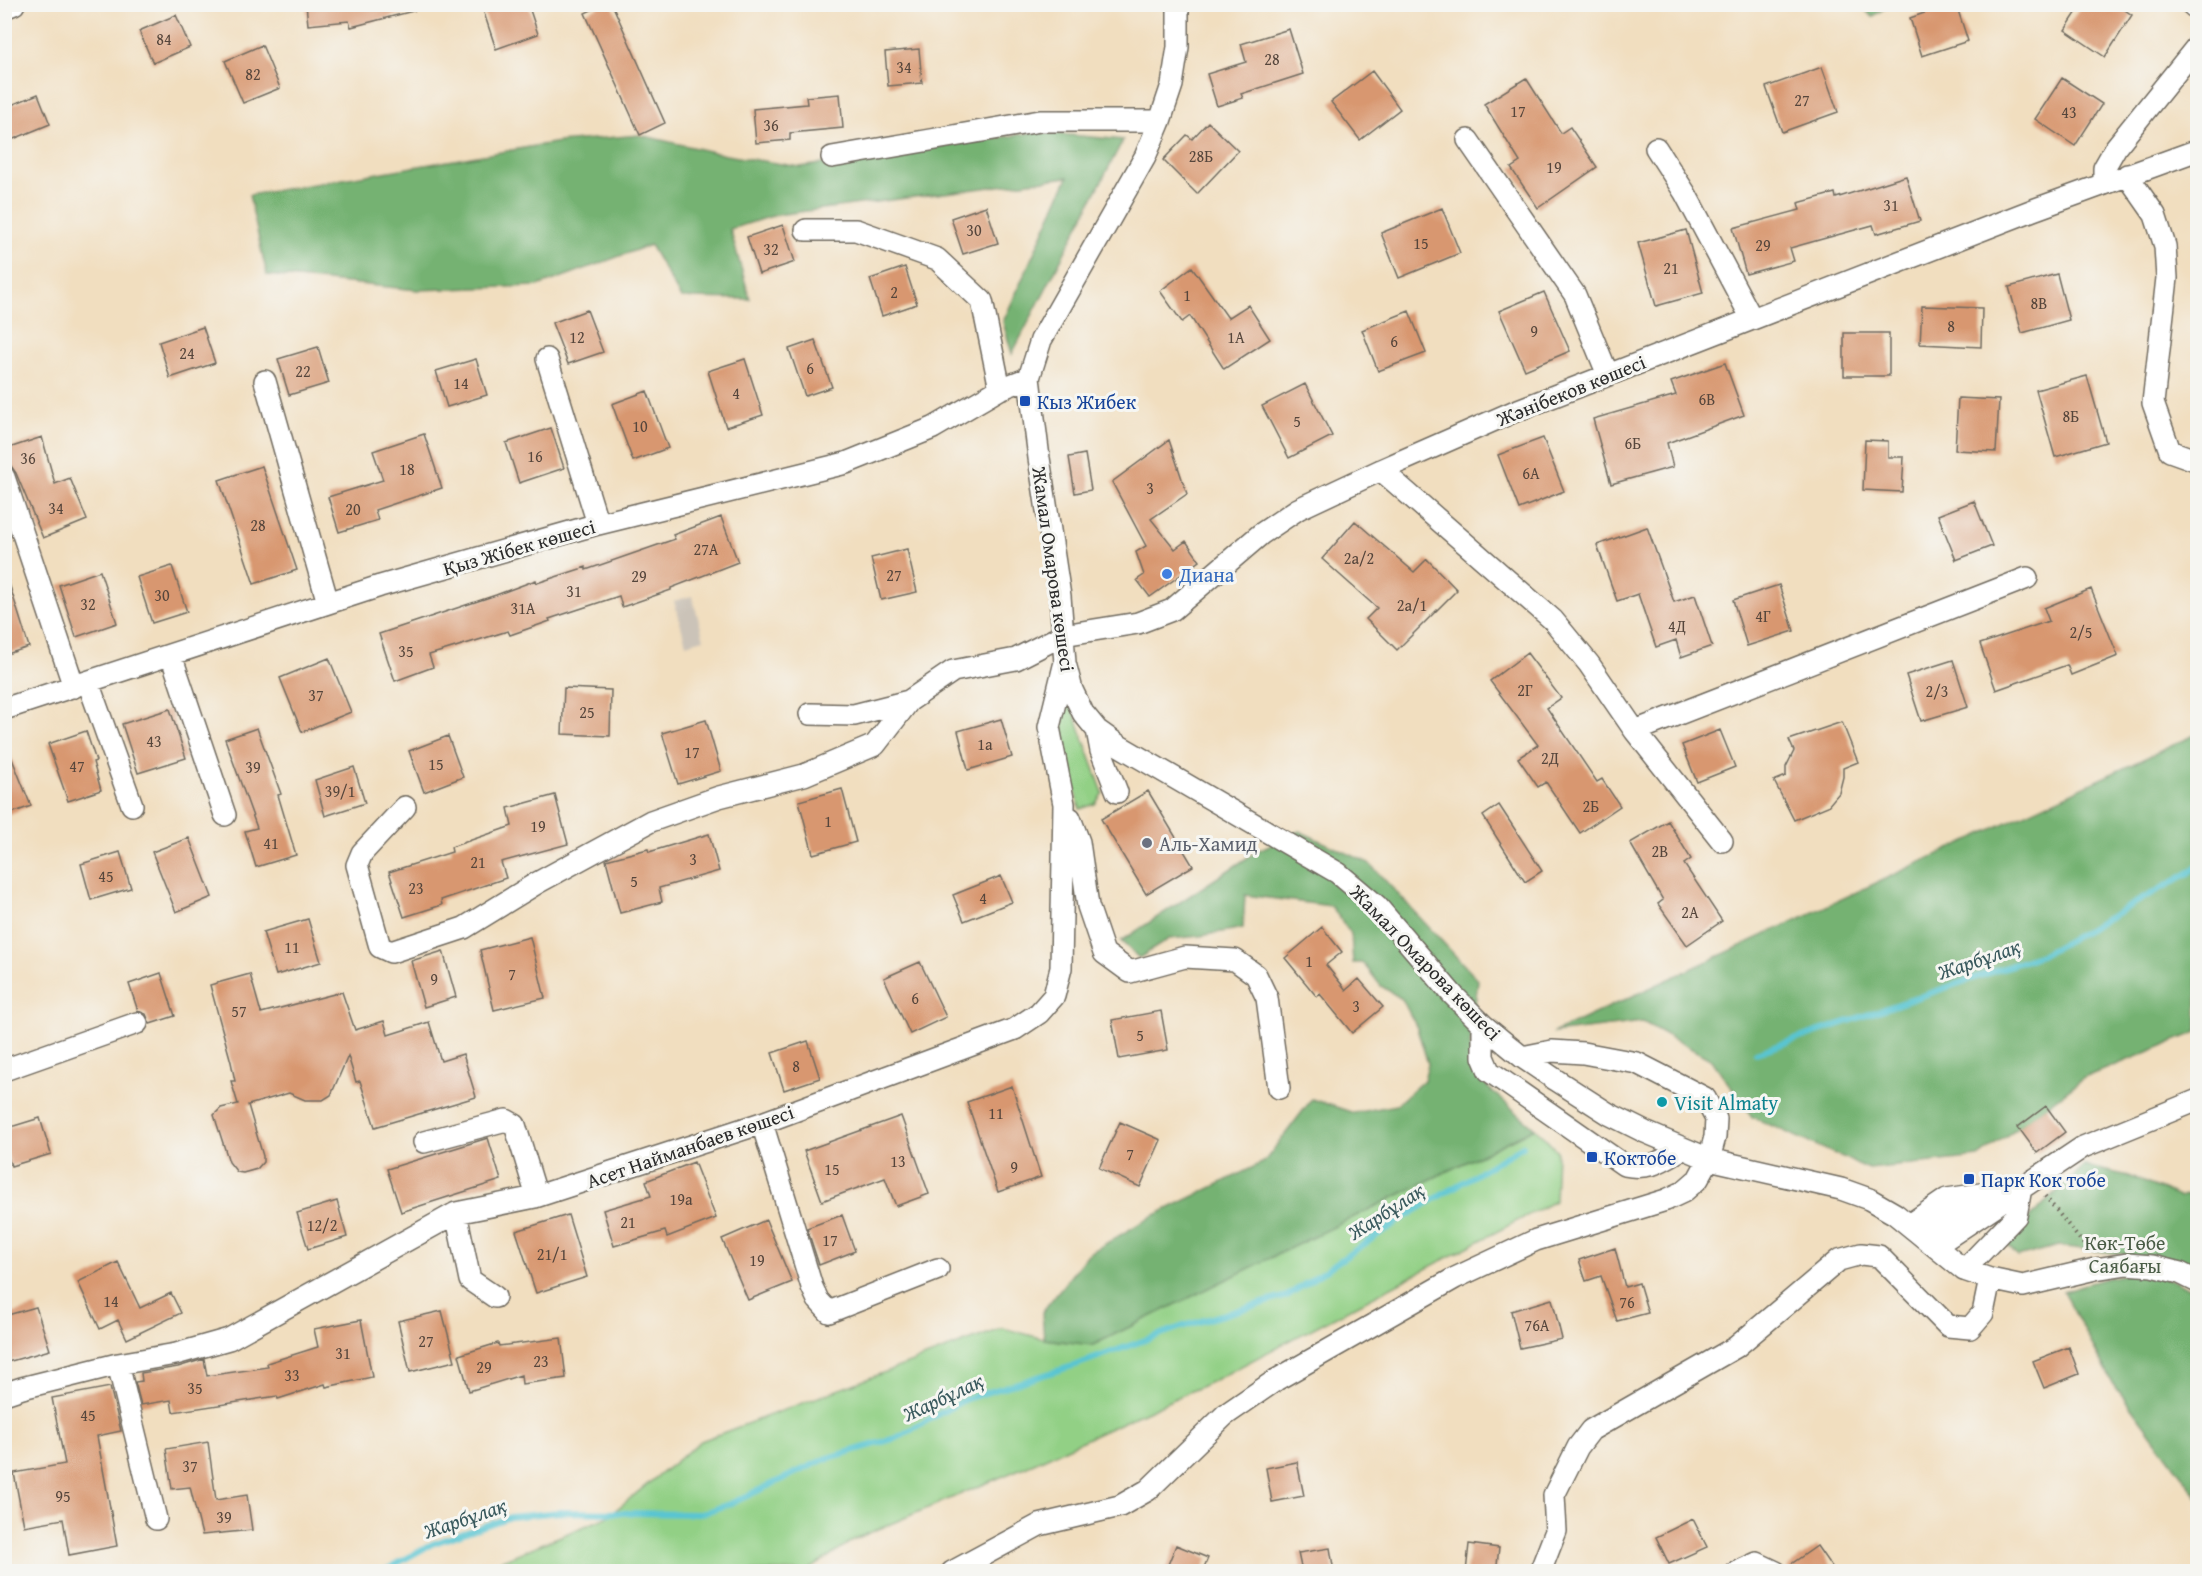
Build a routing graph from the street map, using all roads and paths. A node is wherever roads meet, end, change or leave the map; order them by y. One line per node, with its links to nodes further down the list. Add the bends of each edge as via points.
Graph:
1 (14, 4): 4 (street)
2 (1178, 4): 7 (street, Жамал Омарова көшесі, via 1178,47 1172,85)
3 (2190, 4): 5 (street)
4 (4, 8)
5 (2198, 10)
6 (2198, 45): 13 (street, via 2116,147 2104,168)
7 (1160, 121): 11 (street, via 1040,121); 18 (street, Жамал Омарова көшесі, via 1145,157 1041,340)
8 (1468, 140): 17 (street, via 1575,295)
9 (1656, 148): 15 (street, via 1685,193)
10 (2198, 150): 12 (street, Жәнібеков көшесі)
11 (832, 157)
12 (2127, 175): 13 (street, Жәнібеков көшесі); 21 (street, via 2155,215 2165,246 2167,278 2153,403 2170,451)
13 (2104, 184): 15 (street, Жәнібеков көшесі)
14 (806, 230): 20 (street, via 856,230 937,259 982,301)
15 (1752, 319): 17 (street, Жәнібеков көшесі)
16 (547, 359): 24 (street)
17 (1608, 375): 22 (street, Жәнібеков көшесі)
18 (1029, 378): 20 (street, Қыз Жібек көшесі); 27 (street, Жамал Омарова көшесі)
19 (265, 381): 26 (street)
20 (1000, 389): 24 (street, Қыз Жібек көшесі, via 933,428 846,463)
21 (2198, 461)
22 (1381, 470): 27 (street, Жәнібеков көшесі, via 1298,510 1260,534 1172,610 1138,623); 35 (street, via 1553,620)
23 (4, 477): 30 (street)
24 (598, 524): 26 (street, Қыз Жібек көшесі)
25 (2027, 578): 35 (street)
26 (327, 603): 28 (street, Қыз Жібек көшесі)
27 (1063, 635): 29 (street, Жамал Омарова көшесі); 31 (street, via 1016,658 953,671)
28 (171, 655): 30 (street, Қыз Жібек көшесі); 40 (street)
29 (1065, 663): 34 (street, Жамал Омарова көшесі, via 1072,690); 37 (street, Асет Найманбаев көшесі, via 1049,727)
30 (81, 684): 32 (street, Қыз Жібек көшесі); 38 (street)
31 (909, 702): 33 (street, via 854,715); 39 (street, via 875,745 804,775 719,797 651,821 465,928 390,952 380,947 357,865 362,854)
32 (4, 709)
33 (810, 714)
34 (1097, 730): 36 (street); 43 (street, Жамал Омарова көшесі, via 1338,873 1377,906)
35 (1635, 731): 41 (street)
36 (1117, 792)
37 (1064, 804): 46 (street, via 1079,842 1088,906 1104,953 1130,972 1185,957 1235,960 1256,975 1267,998); 48 (street, Асет Найманбаев көшесі, via 1061,968 1054,996 1039,1013 1015,1029)
38 (132, 806)
39 (405, 807)
40 (225, 815)
41 (1722, 841)
42 (137, 1023): 45 (street)
43 (1483, 1025): 44 (street, Жамал Омарова көшесі); 50 (street, via 1483,1057 1489,1071 1624,1165 1656,1165)
44 (1522, 1057): 50 (street, Жамал Омарова көшесі, via 1609,1113); 51 (street, via 1552,1051 1637,1063 1705,1098 1716,1119)
45 (4, 1070)
46 (1279, 1088)
47 (2198, 1100): 52 (street, via 2083,1147)
48 (762, 1123): 54 (street, Асет Найманбаев көшесі); 58 (street, via 812,1287 829,1312)
49 (424, 1142): 54 (street, via 506,1120 515,1125)
50 (1682, 1149): 51 (street, Жамал Омарова көшесі)
51 (1709, 1159): 56 (street, Жамал Омарова көшесі, via 1869,1199); 65 (street, via 1698,1179 1683,1192 1536,1240 1455,1278 1276,1380 1225,1415 1148,1490 1120,1506 1039,1525)
52 (2022, 1188): 56 (street); 56 (street, via 2016,1216); 56 (street, via 1947,1199)
53 (2043, 1193): 57 (path)
54 (535, 1197): 55 (street, Асет Найманбаев көшесі)
55 (456, 1213): 61 (street, via 470,1280); 62 (street, Асет Найманбаев көшесі, via 229,1339)
56 (1937, 1247): 59 (street, Жамал Омарова көшесі)
57 (2093, 1256)
58 (938, 1269)
59 (1990, 1279): 60 (street, Жамал Омарова көшесі, via 2024,1286 2127,1264 2180,1273); 66 (street, via 1983,1313 1977,1321 1970,1328 1948,1326 1879,1256 1861,1254 1839,1260 1736,1347 1591,1430 1554,1495 1556,1531)
60 (2198, 1282)
61 (495, 1297)
62 (118, 1364): 63 (street, Асет Найманбаев көшесі); 64 (street)
63 (4, 1394)
64 (156, 1518)
65 (952, 1572)
66 (1540, 1572)
67 (1737, 1572): 68 (street, via 1757,1563)
68 (1776, 1572)

